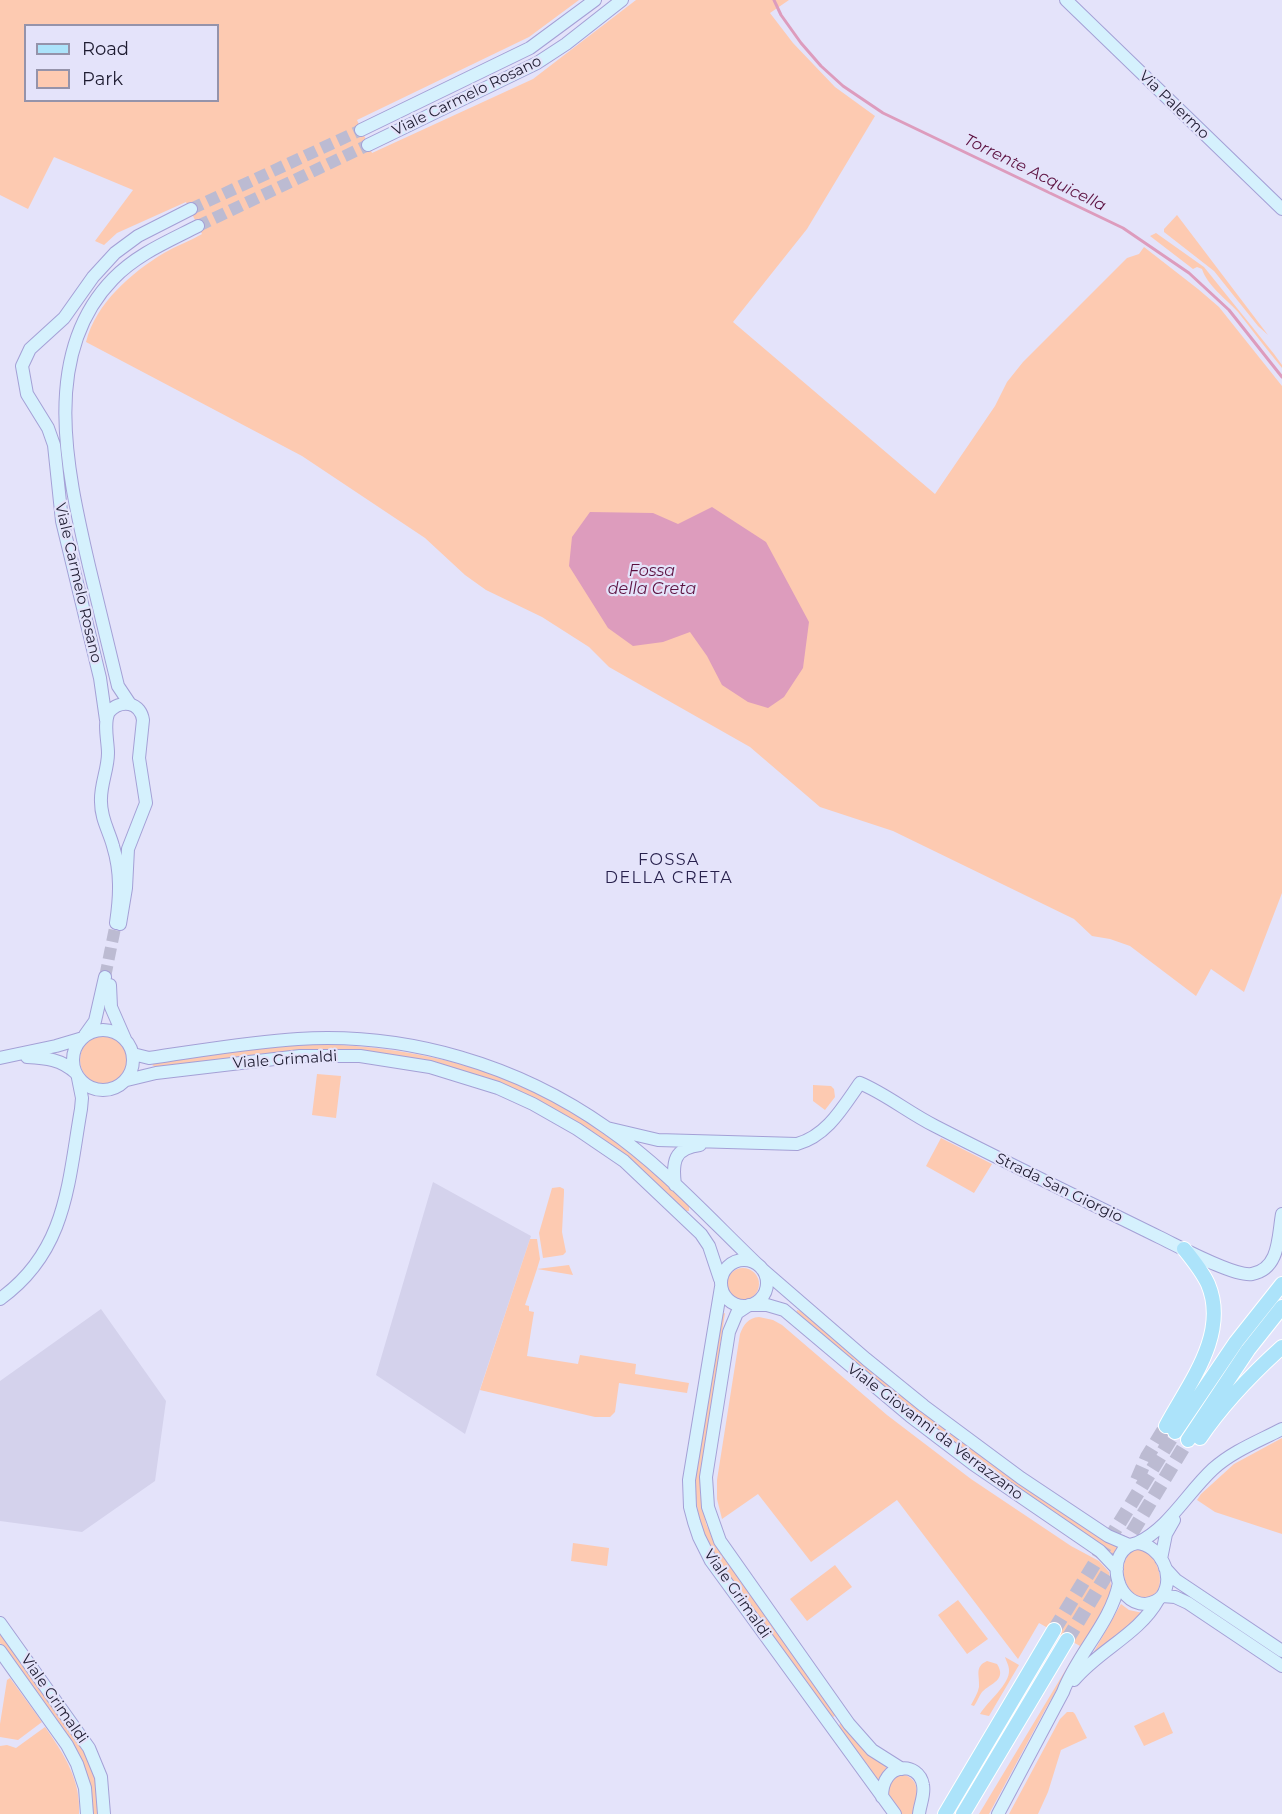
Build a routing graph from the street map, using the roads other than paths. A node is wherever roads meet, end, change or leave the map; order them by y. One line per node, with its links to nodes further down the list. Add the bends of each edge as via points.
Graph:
1 (595, 0): 4 (main road, Viale Carmelo Rosano, via 530,48)
2 (622, 0): 5 (main road, Viale Carmelo Rosano, via 537,63)
3 (1066, 0): 7 (main road, Via Palermo)
4 (361, 130)
5 (368, 145)
6 (191, 209): 10 (main road, Viale Carmelo Rosano, via 138,236 115,254 64,318 23,359 27,394 54,445 61,512 100,678)
7 (1282, 209)
8 (198, 226): 9 (main road, Viale Carmelo Rosano, via 136,259 113,279 86,317 70,363 65,411 73,496 118,686)
9 (130, 704): 10 (main road, via 116,706); 12 (main road, Viale Carmelo Rosano, via 140,710 143,720 139,748 146,803)
10 (106, 720): 11 (main road, Viale Carmelo Rosano, via 108,759 101,803)
11 (107, 829): 12 (main road, via 122,835); 12 (main road, via 119,875 118,923 126,888 128,849)
12 (136, 830)
13 (83, 1037): 14 (main road, via 105,1030); 14 (main road, via 95,1021 108,978 111,1007); 16 (main road); 17 (main road, via 73,1058)
14 (125, 1039): 15 (main road)
15 (133, 1054): 18 (main road); 20 (main road, via 150,1058 300,1039 396,1044 502,1071 565,1101)
16 (4, 1058): 17 (main road, via 53,1059)
17 (77, 1075): 19 (main road)
18 (127, 1080): 19 (main road, via 110,1090); 26 (main road, Viale Grimaldi, via 268,1058 331,1055 430,1067 498,1088 564,1120 624,1161 701,1234)
19 (86, 1093): 28 (main road, via 67,1196 57,1226 30,1273)
20 (607, 1128): 21 (main road, via 658,1140); 22 (main road)
21 (715, 1143): 22 (main road, via 689,1146 677,1155); 24 (main road, Strada San Giorgio, via 804,1142 823,1131 860,1083 931,1124)
22 (675, 1185): 25 (main road)
23 (1282, 1214): 24 (main road, Strada San Giorgio, via 1276,1254 1271,1263 1253,1274 1240,1274)
24 (1184, 1249): 27 (main road, via 1207,1282 1215,1327 1170,1429)
25 (760, 1267): 26 (main road, via 752,1261 738,1260 726,1267); 29 (main road, via 766,1290); 34 (main road, via 932,1413 1108,1536)
26 (721, 1283): 29 (main road, via 728,1300 741,1306); 47 (main road, Viale Grimaldi, via 690,1467 694,1522 711,1561)
27 (1282, 1284)
28 (0, 1299)
29 (751, 1305): 36 (main road, Viale Giovanni da Verrazzano, via 784,1310 910,1416 1100,1551); 46 (main road, via 737,1313 729,1332 706,1477 710,1518 727,1553 849,1724 872,1750)
30 (1282, 1307): 31 (main road, via 1222,1386 1191,1442)
31 (1282, 1347)
32 (1282, 1429): 33 (main road, via 1216,1467)
33 (1188, 1495): 34 (main road, via 1155,1534); 35 (main road, via 1167,1534)
34 (1133, 1544): 35 (main road, via 1150,1546); 36 (main road, via 1118,1558)
35 (1163, 1564): 38 (main road, via 1166,1582); 43 (main road, via 1176,1580)
36 (1117, 1569): 37 (main road)
37 (1119, 1583): 38 (main road, via 1127,1597 1136,1602 1150,1603); 45 (main road, via 1113,1604 1068,1678)
38 (1160, 1598): 44 (main road, via 1175,1597 1188,1603); 45 (main road, via 1138,1625 1091,1662)
39 (0, 1623): 50 (main road, Viale Grimaldi, via 89,1748 101,1778)
40 (1054, 1630): 52 (main road)
41 (1067, 1640): 53 (main road)
42 (0, 1651): 49 (main road, via 67,1744 85,1788)
43 (1282, 1652)
44 (1282, 1665)
45 (1064, 1692): 54 (main road)
46 (902, 1769): 47 (main road, via 885,1778); 51 (main road, via 910,1770 921,1780)
47 (882, 1797): 48 (main road, Viale Grimaldi)
48 (892, 1812)
49 (87, 1814)
50 (104, 1814)
51 (919, 1814)
52 (945, 1814)
53 (963, 1814)
54 (998, 1814)

